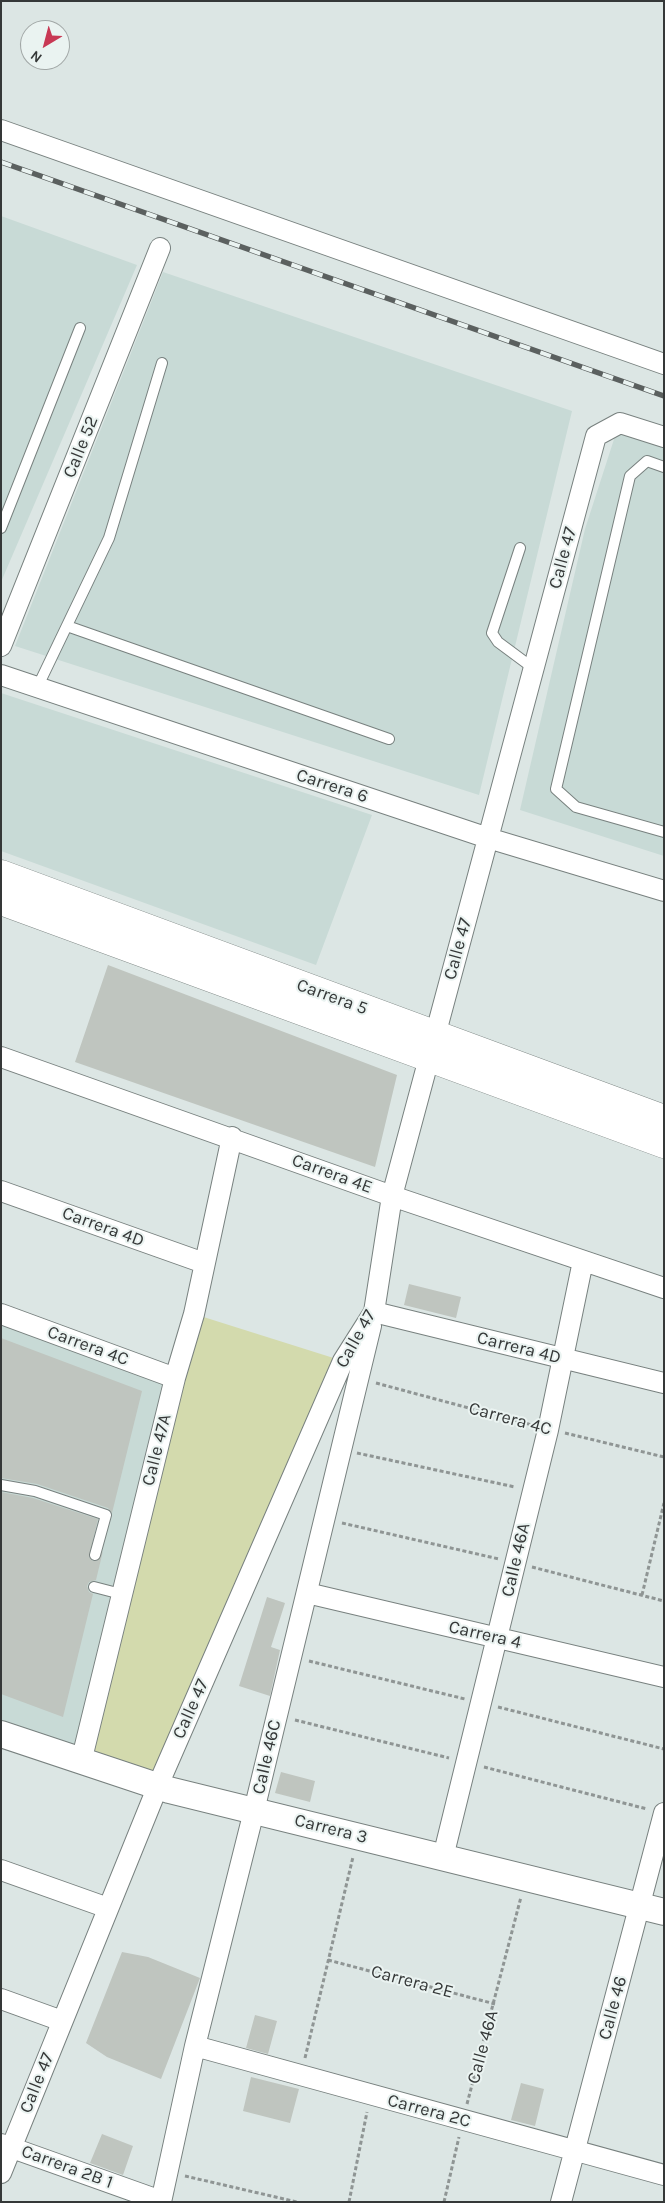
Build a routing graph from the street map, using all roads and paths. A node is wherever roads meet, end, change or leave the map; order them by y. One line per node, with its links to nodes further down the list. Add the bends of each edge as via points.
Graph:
1 (1, 130): 5 (street)
2 (160, 248): 11 (street, Calle 52)
3 (80, 328): 8 (lane)
4 (162, 363): 10 (lane, via 109,538)
5 (664, 364)
6 (664, 437): 12 (street, Calle 47, via 620,423 596,436)
7 (664, 467): 16 (lane, via 646,461 630,476 556,789 576,807)
8 (1, 528)
9 (520, 548): 12 (lane, via 492,632 498,642)
10 (67, 626): 14 (lane); 15 (lane)
11 (1, 646)
12 (533, 668): 17 (street, Calle 47)
13 (1, 676): 14 (street, Carrera 6)
14 (37, 688): 17 (street, Carrera 6)
15 (389, 739)
16 (664, 832)
17 (488, 838): 19 (street, Carrera 6); 21 (street, Calle 47)
18 (1, 874): 21 (main road, Carrera 5)
19 (664, 891)
20 (1, 901): 21 (main road, Carrera 5)
21 (432, 1046): 23 (main road, Carrera 5); 25 (main road, Carrera 5); 27 (street, Calle 47)
22 (1, 1057): 24 (street, Carrera 4E)
23 (664, 1119)
24 (232, 1138): 27 (street, Carrera 4E); 29 (street, Calle 47A)
25 (664, 1144)
26 (1, 1191): 29 (street, Carrera 4D)
27 (392, 1196): 28 (street, Carrera 4E); 31 (street, Calle 47)
28 (584, 1262): 30 (street, Carrera 4E); 33 (street, Calle 46A)
29 (204, 1263): 34 (street, Calle 47A, via 194,1314)
30 (664, 1288)
31 (374, 1312): 33 (street, Carrera 4D); 35 (street, Calle 46C); 55 (street, Calle 47, via 342,1360)
32 (1, 1314): 34 (street, Carrera 4C)
33 (564, 1359): 36 (street, Carrera 4D); 37 (street, Calle 46A)
34 (175, 1378): 48 (street, Calle 47A)
35 (358, 1378): 37 (path, Carrera 4C); 38 (street, Calle 46C)
36 (664, 1382)
37 (548, 1430): 39 (path, Carrera 4C); 41 (street, Calle 46A)
38 (341, 1449): 41 (path); 43 (street, Calle 46C)
39 (664, 1457)
40 (1, 1485): 44 (lane, via 35,1491 106,1515)
41 (533, 1491): 45 (street, Calle 46A)
42 (664, 1503): 49 (path)
43 (324, 1519): 45 (path); 47 (street, Calle 46C)
44 (95, 1555)
45 (515, 1562): 49 (path); 51 (street, Calle 46A)
46 (94, 1587): 48 (lane)
47 (307, 1593): 51 (street, Carrera 4); 56 (street, Calle 46C)
48 (121, 1594): 54 (street, Calle 47A)
49 (642, 1595): 50 (path)
50 (664, 1601)
51 (498, 1637): 52 (street, Carrera 4); 59 (street, Calle 46A)
52 (664, 1677)
53 (1, 1734): 54 (street, Carrera 3)
54 (81, 1762): 55 (street, Carrera 3)
55 (157, 1787): 56 (street, Carrera 3); 62 (street, Calle 47)
56 (254, 1810): 59 (street, Carrera 3); 68 (street, Calle 46C)
57 (664, 1813): 63 (street, Calle 46)
58 (355, 1849): 64 (path)
59 (443, 1857): 63 (street, Carrera 3)
60 (1, 1870): 62 (street)
61 (523, 1892): 66 (path, Calle 46A)
62 (108, 1908): 67 (street, Calle 47)
63 (652, 1909): 73 (street, Calle 46)
64 (328, 1960): 66 (path, Carrera 2E); 69 (path)
65 (1, 1998): 67 (street)
66 (495, 2004): 71 (path, Calle 46A)
67 (62, 2021): 72 (street, Calle 47)
68 (195, 2046): 69 (street, Carrera 2C); 74 (street, Calle 46C)
69 (301, 2075): 70 (street, Carrera 2C)
70 (371, 2094): 71 (street, Carrera 2C); 79 (path)
71 (463, 2120): 73 (street, Carrera 2C); 80 (path, Calle 46A)
72 (6, 2146): 75 (street, Calle 47); 77 (street, Carrera 2B 1)
73 (574, 2150): 76 (street, Carrera 2C); 81 (street, Calle 46)
74 (168, 2172): 77 (street, Calle 46C); 78 (path)
75 (1, 2173)
76 (664, 2175)
77 (161, 2202)
78 (297, 2202)
79 (349, 2202)
80 (444, 2202)
81 (561, 2202)

